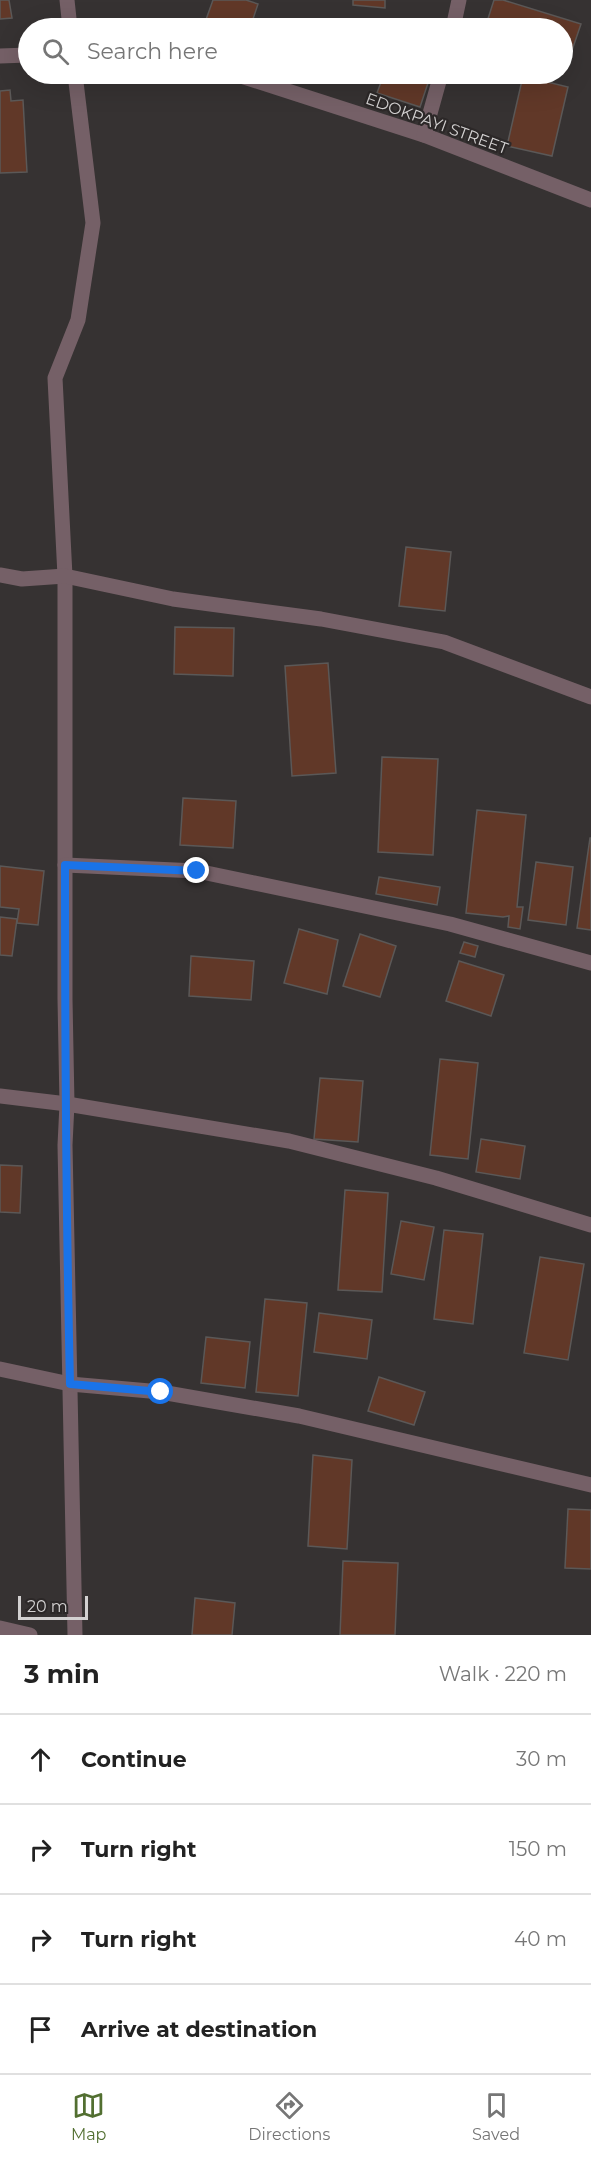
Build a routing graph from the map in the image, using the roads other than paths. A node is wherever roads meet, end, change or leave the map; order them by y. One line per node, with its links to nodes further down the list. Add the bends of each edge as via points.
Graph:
1 (68, 0): 3 (street)
2 (459, 0): 4 (street)
3 (69, 18)
4 (455, 18)
5 (18, 55): 6 (street)
6 (0, 56)
7 (76, 84): 13 (street, via 93,223 78,320 55,378)
8 (266, 84): 10 (street, EDOKPAYI STREET)
9 (438, 84): 10 (street)
10 (424, 135): 11 (street, EDOKPAYI STREET)
11 (591, 200)
12 (0, 575): 13 (street, via 22,579)
13 (65, 576): 14 (street, via 173,599 321,619 444,642); 15 (street)
14 (591, 697)
15 (65, 865): 16 (street, via 197,871 450,924); 18 (street)
16 (591, 963)
17 (0, 1096): 18 (street)
18 (67, 1104): 19 (street, via 289,1141 436,1178); 21 (street)
19 (591, 1225)
20 (0, 1369): 21 (street)
21 (70, 1384): 22 (street, via 161,1392 299,1416); 25 (street)
22 (591, 1485)
23 (0, 1628): 24 (street)
24 (30, 1635)
25 (75, 1635)

